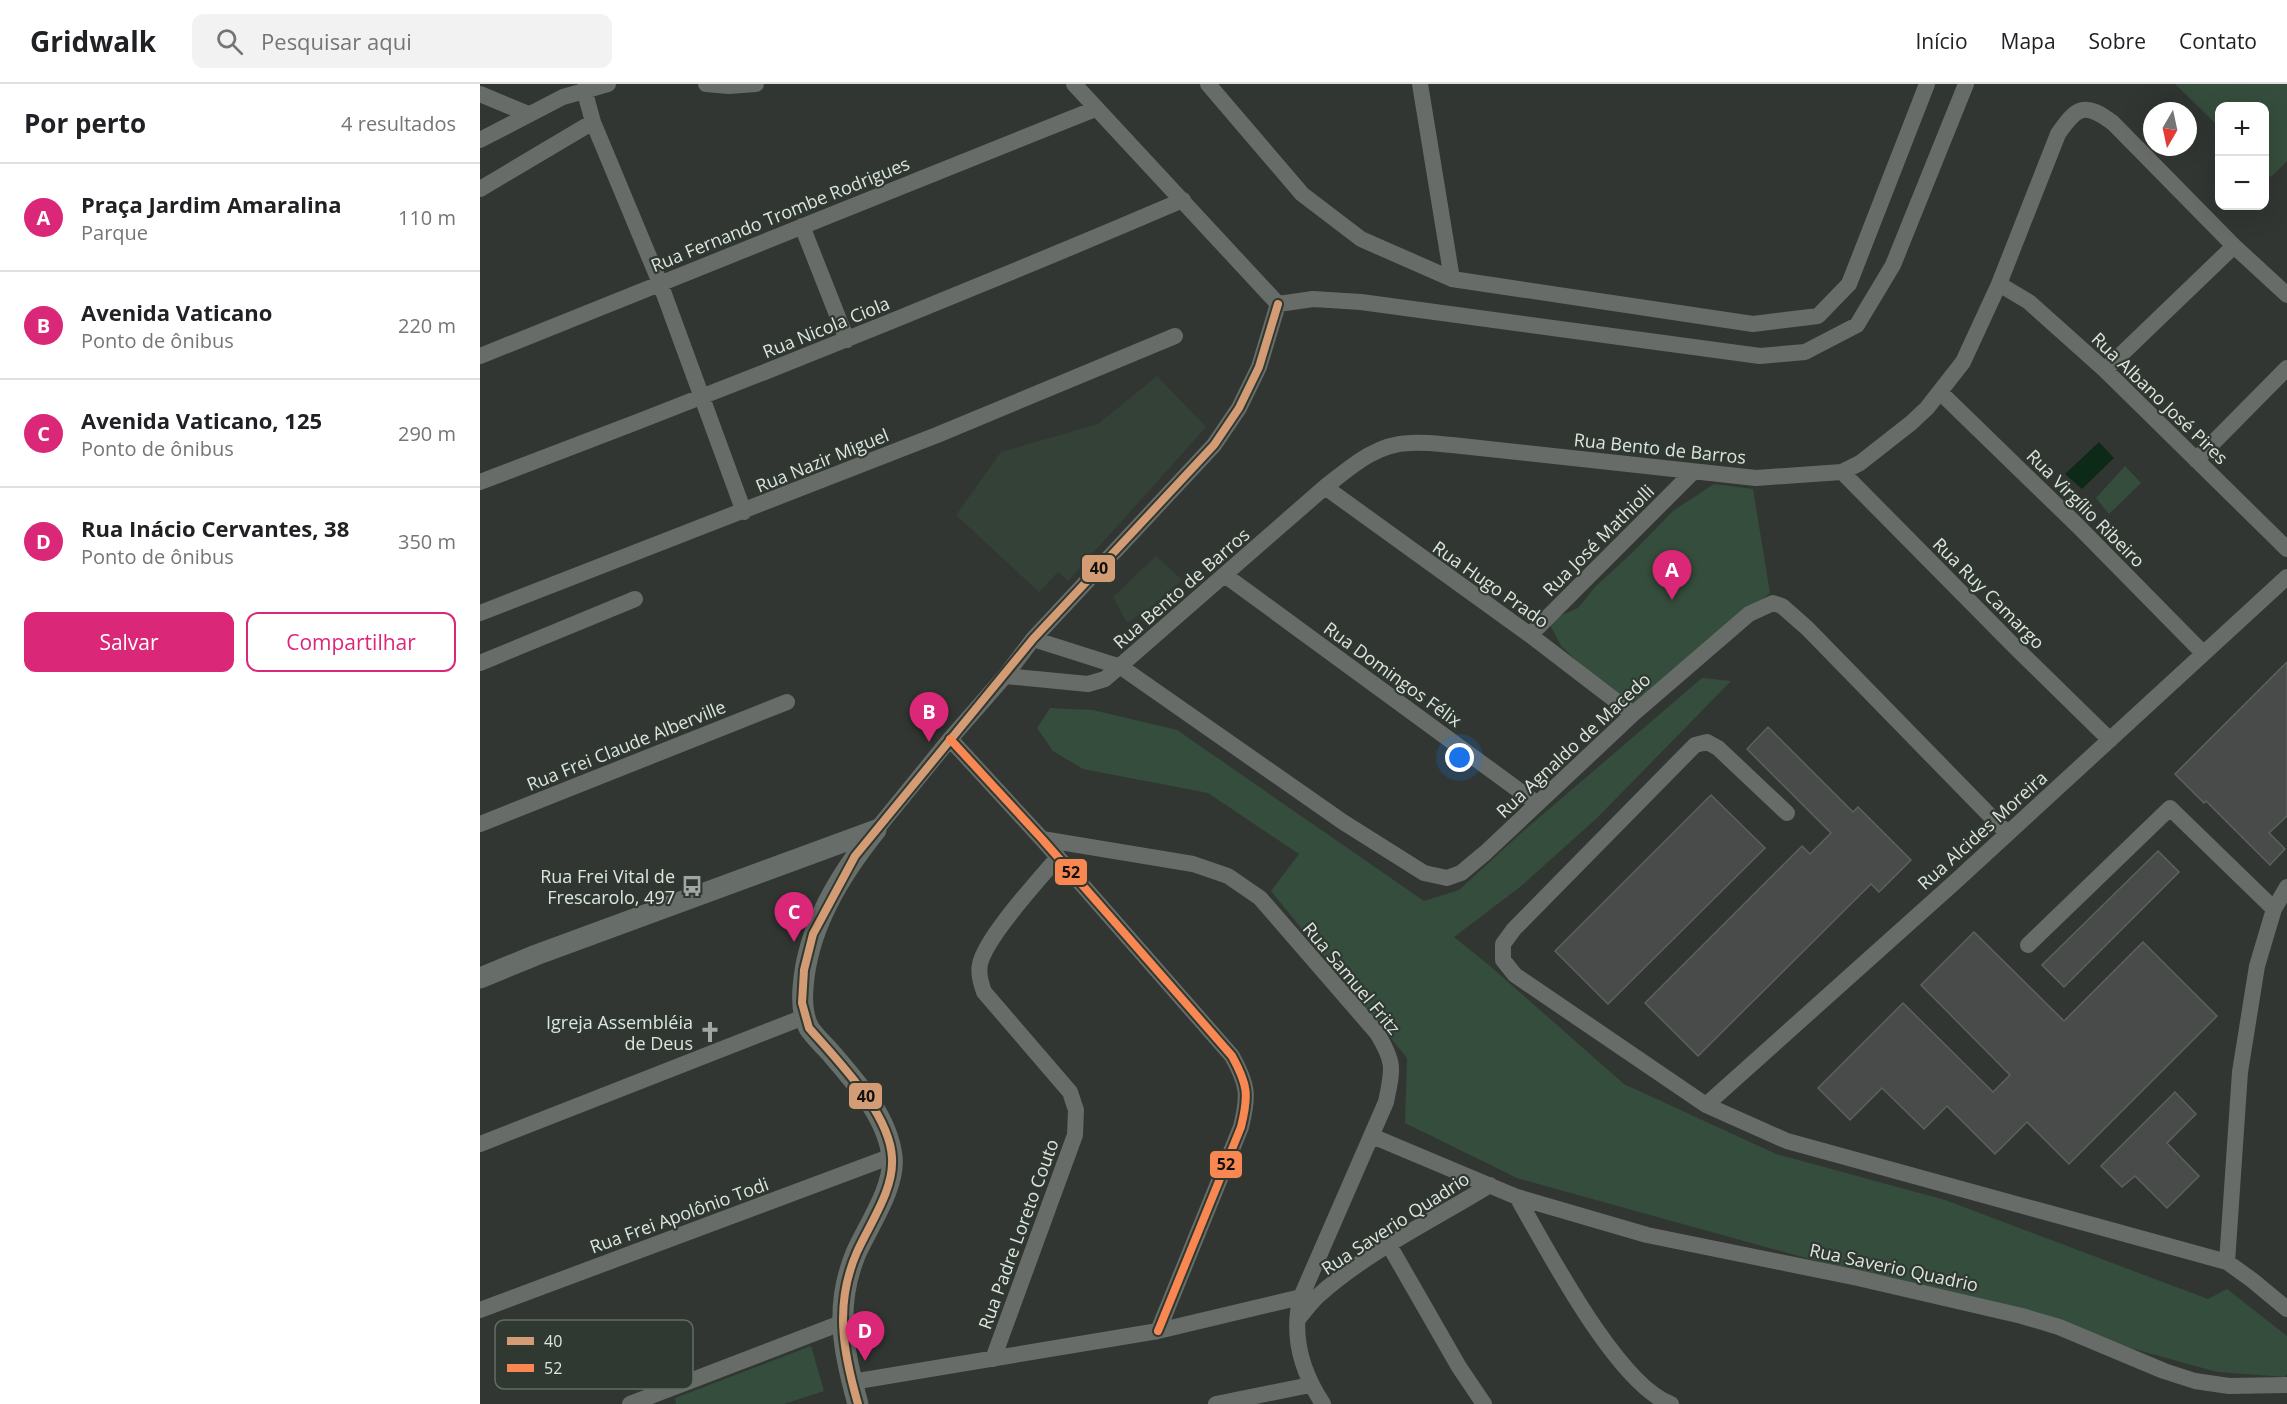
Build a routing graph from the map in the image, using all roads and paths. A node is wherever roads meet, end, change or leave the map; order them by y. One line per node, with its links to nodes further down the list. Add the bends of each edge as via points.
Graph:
1 (608, 84): 9 (street)
2 (706, 84): 3 (street)
3 (756, 84)
4 (1074, 84): 11 (street)
5 (1208, 84): 19 (street, via 1302,194 1361,238)
6 (1420, 84): 19 (street)
7 (1927, 84): 19 (street, via 1849,284 1818,316 1753,324)
8 (1966, 84): 23 (street, via 1893,265 1857,325 1805,352 1760,356 1361,302 1313,299)
9 (584, 89): 12 (street); 13 (street)
10 (480, 94): 12 (street)
11 (1095, 109): 16 (street); 17 (street, Rua Fernando Trombe Rodrigues)
12 (528, 114): 14 (street)
13 (593, 122): 15 (street); 20 (street)
14 (480, 140)
15 (480, 189)
16 (1183, 200): 23 (street); 25 (street, Rua Nicola Ciola)
17 (802, 226): 20 (street, Rua Fernando Trombe Rodrigues); 25 (street)
18 (2234, 246): 21 (street, Rua Bento de Barros, via 2113,123 2097,111 2084,110 2070,116 2058,134); 22 (street); 28 (street)
19 (1452, 279)
20 (660, 283): 26 (street, Rua Fernando Trombe Rodrigues); 30 (street)
21 (1999, 285): 28 (street, Rua Albano José Pires, via 2029,302); 29 (street, Rua Bento de Barros, via 1963,362)
22 (2287, 295)
23 (1278, 304): 43 (street, via 1259,367 1239,408 1214,445)
24 (1175, 336): 36 (street, Rua Nazir Miguel)
25 (847, 340): 30 (street, Rua Nicola Ciola)
26 (480, 356)
27 (2287, 368): 31 (street)
28 (2105, 369): 31 (street, Rua Albano José Pires)
29 (1941, 393): 33 (street, Rua Bento de Barros, via 1874,454); 44 (street, Rua Virgílio Ribeiro)
30 (702, 398): 34 (street, Rua Nicola Ciola); 36 (street)
31 (2196, 460): 37 (street, Rua Albano José Pires)
32 (1693, 472): 33 (street, Rua Bento de Barros, via 1775,478); 35 (street, Rua Bento de Barros, via 1410,443 1383,448 1360,459); 42 (street, Rua José Mathiolli)
33 (1842, 472): 51 (street, Rua Ruy Camargo)
34 (480, 482)
35 (1325, 488): 38 (street, Rua Bento de Barros); 42 (street, Rua Hugo Prado)
36 (744, 512): 41 (street, Rua Nazir Miguel)
37 (2287, 549)
38 (1226, 576): 46 (street, Rua Bento de Barros); 52 (street, Rua Domingos Félix)
39 (2285, 580): 44 (street, Rua Alcides Moreira)
40 (635, 599): 45 (street)
41 (480, 613)
42 (1530, 635): 49 (street, Rua Hugo Prado)
43 (1033, 639): 46 (street, Rua Bento de Barros); 47 (street)
44 (2203, 653): 51 (street, Rua Alcides Moreira)
45 (480, 663)
46 (1121, 667): 47 (street, Rua Bento de Barros, via 1105,679 1088,684); 52 (street, Rua Agnaldo de Macedo, via 1342,822 1424,873 1447,878 1461,873)
47 (1005, 676): 50 (street)
48 (787, 702): 54 (street, Rua Frei Claude Alberville)
49 (1633, 714): 52 (street, Rua Agnaldo de Macedo); 56 (street, Rua Agnaldo de Macedo, via 1749,614 1773,603 1807,628)
50 (950, 739): 55 (street); 57 (street)
51 (2110, 740): 56 (street, Rua Alcides Moreira)
52 (1536, 803)
53 (1786, 813): 64 (street, via 1718,747 1707,742 1695,745 1514,928 1503,944 1503,960 1515,975)
54 (480, 824)
55 (876, 830): 62 (main road); 63 (main road, via 855,856 813,934 804,970)
56 (2007, 833): 64 (street, Rua Alcides Moreira)
57 (1042, 839): 58 (street); 65 (street, Rua Samuel Fritz, via 1192,864 1227,876 1260,898 1377,1033 1389,1053 1392,1074)
58 (1058, 857): 77 (street, via 1232,1056 1245,1080 1246,1106 1240,1127); 78 (street, Rua Padre Loreto Couto, via 993,937 980,963 984,992 1070,1092 1076,1110 1075,1135)
59 (2287, 886): 60 (street)
60 (2274, 909): 61 (street, via 2170,808); 71 (street, via 2257,966 2240,1072)
61 (2028, 945)
62 (480, 978)
63 (804, 1017): 66 (street); 67 (main road, via 861,1088 883,1126)
64 (1706, 1105): 71 (street, via 1786,1141)
65 (1372, 1136): 68 (street, Rua Saverio Quadrio); 72 (street, Rua Samuel Fritz)
66 (480, 1144)
67 (892, 1156): 74 (street, Rua Frei Apolônio Todi); 76 (main road, via 886,1190 855,1255)
68 (1491, 1185): 69 (street, Rua Saverio Quadrio); 70 (street, Rua Saverio Quadrio)
69 (1517, 1197): 82 (street, Rua Saverio Quadrio, via 1647,1235 2022,1316 2195,1381 2229,1386); 89 (street, via 1604,1339 1635,1379)
70 (1389, 1245): 75 (street, Rua Saverio Quadrio, via 1319,1295); 88 (street)
71 (2227, 1262): 73 (street)
72 (1301, 1297): 75 (street, Rua Samuel Fritz); 77 (street)
73 (2287, 1309)
74 (480, 1310)
75 (1297, 1321): 81 (street, Rua Samuel Fritz, via 1296,1334)
76 (841, 1323): 79 (street); 80 (main road)
77 (1158, 1331): 78 (street)
78 (993, 1359): 80 (street)
79 (693, 1380)
80 (852, 1382): 85 (main road)
81 (1310, 1385): 86 (street); 87 (street, Rua Samuel Fritz)
82 (2287, 1385)
83 (669, 1389): 84 (street)
84 (630, 1404)
85 (858, 1404)
86 (1216, 1404)
87 (1323, 1404)
88 (1484, 1404)
89 (1671, 1404)

